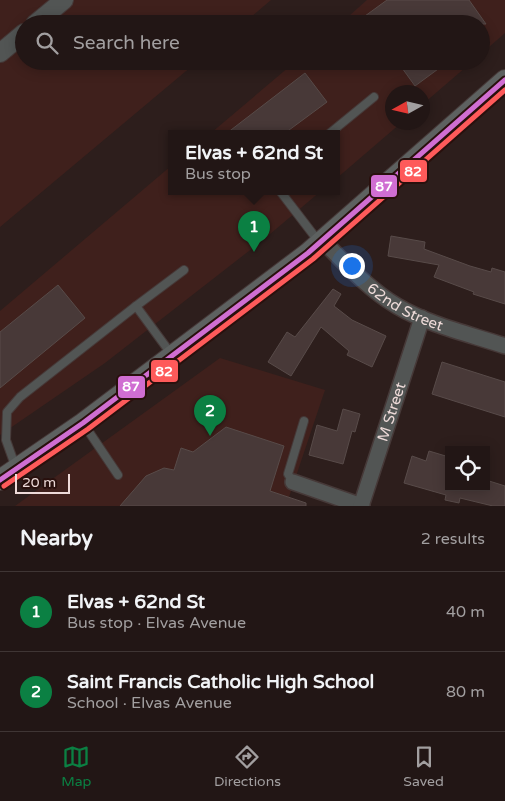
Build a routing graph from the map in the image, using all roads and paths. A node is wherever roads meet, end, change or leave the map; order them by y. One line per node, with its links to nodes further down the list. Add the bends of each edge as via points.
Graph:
1 (64, 0): 2 (street)
2 (46, 15)
3 (15, 41): 4 (street)
4 (0, 53)
5 (505, 80): 9 (main road)
6 (374, 97): 7 (lane)
7 (334, 130)
8 (283, 195): 9 (lane)
9 (321, 241): 12 (street, 62nd Street, via 373,289); 14 (main road)
10 (184, 270): 11 (lane)
11 (136, 306): 14 (lane); 17 (lane, via 20,397 7,412 6,440)
12 (422, 318): 13 (street, 62nd Street); 21 (street, M Street)
13 (505, 346)
14 (172, 355): 16 (main road)
15 (304, 421): 20 (lane, via 288,474)
16 (83, 423): 17 (main road); 18 (lane)
17 (17, 468): 19 (main road)
18 (118, 475)
19 (0, 480)
20 (293, 482): 21 (street)
21 (361, 506)

